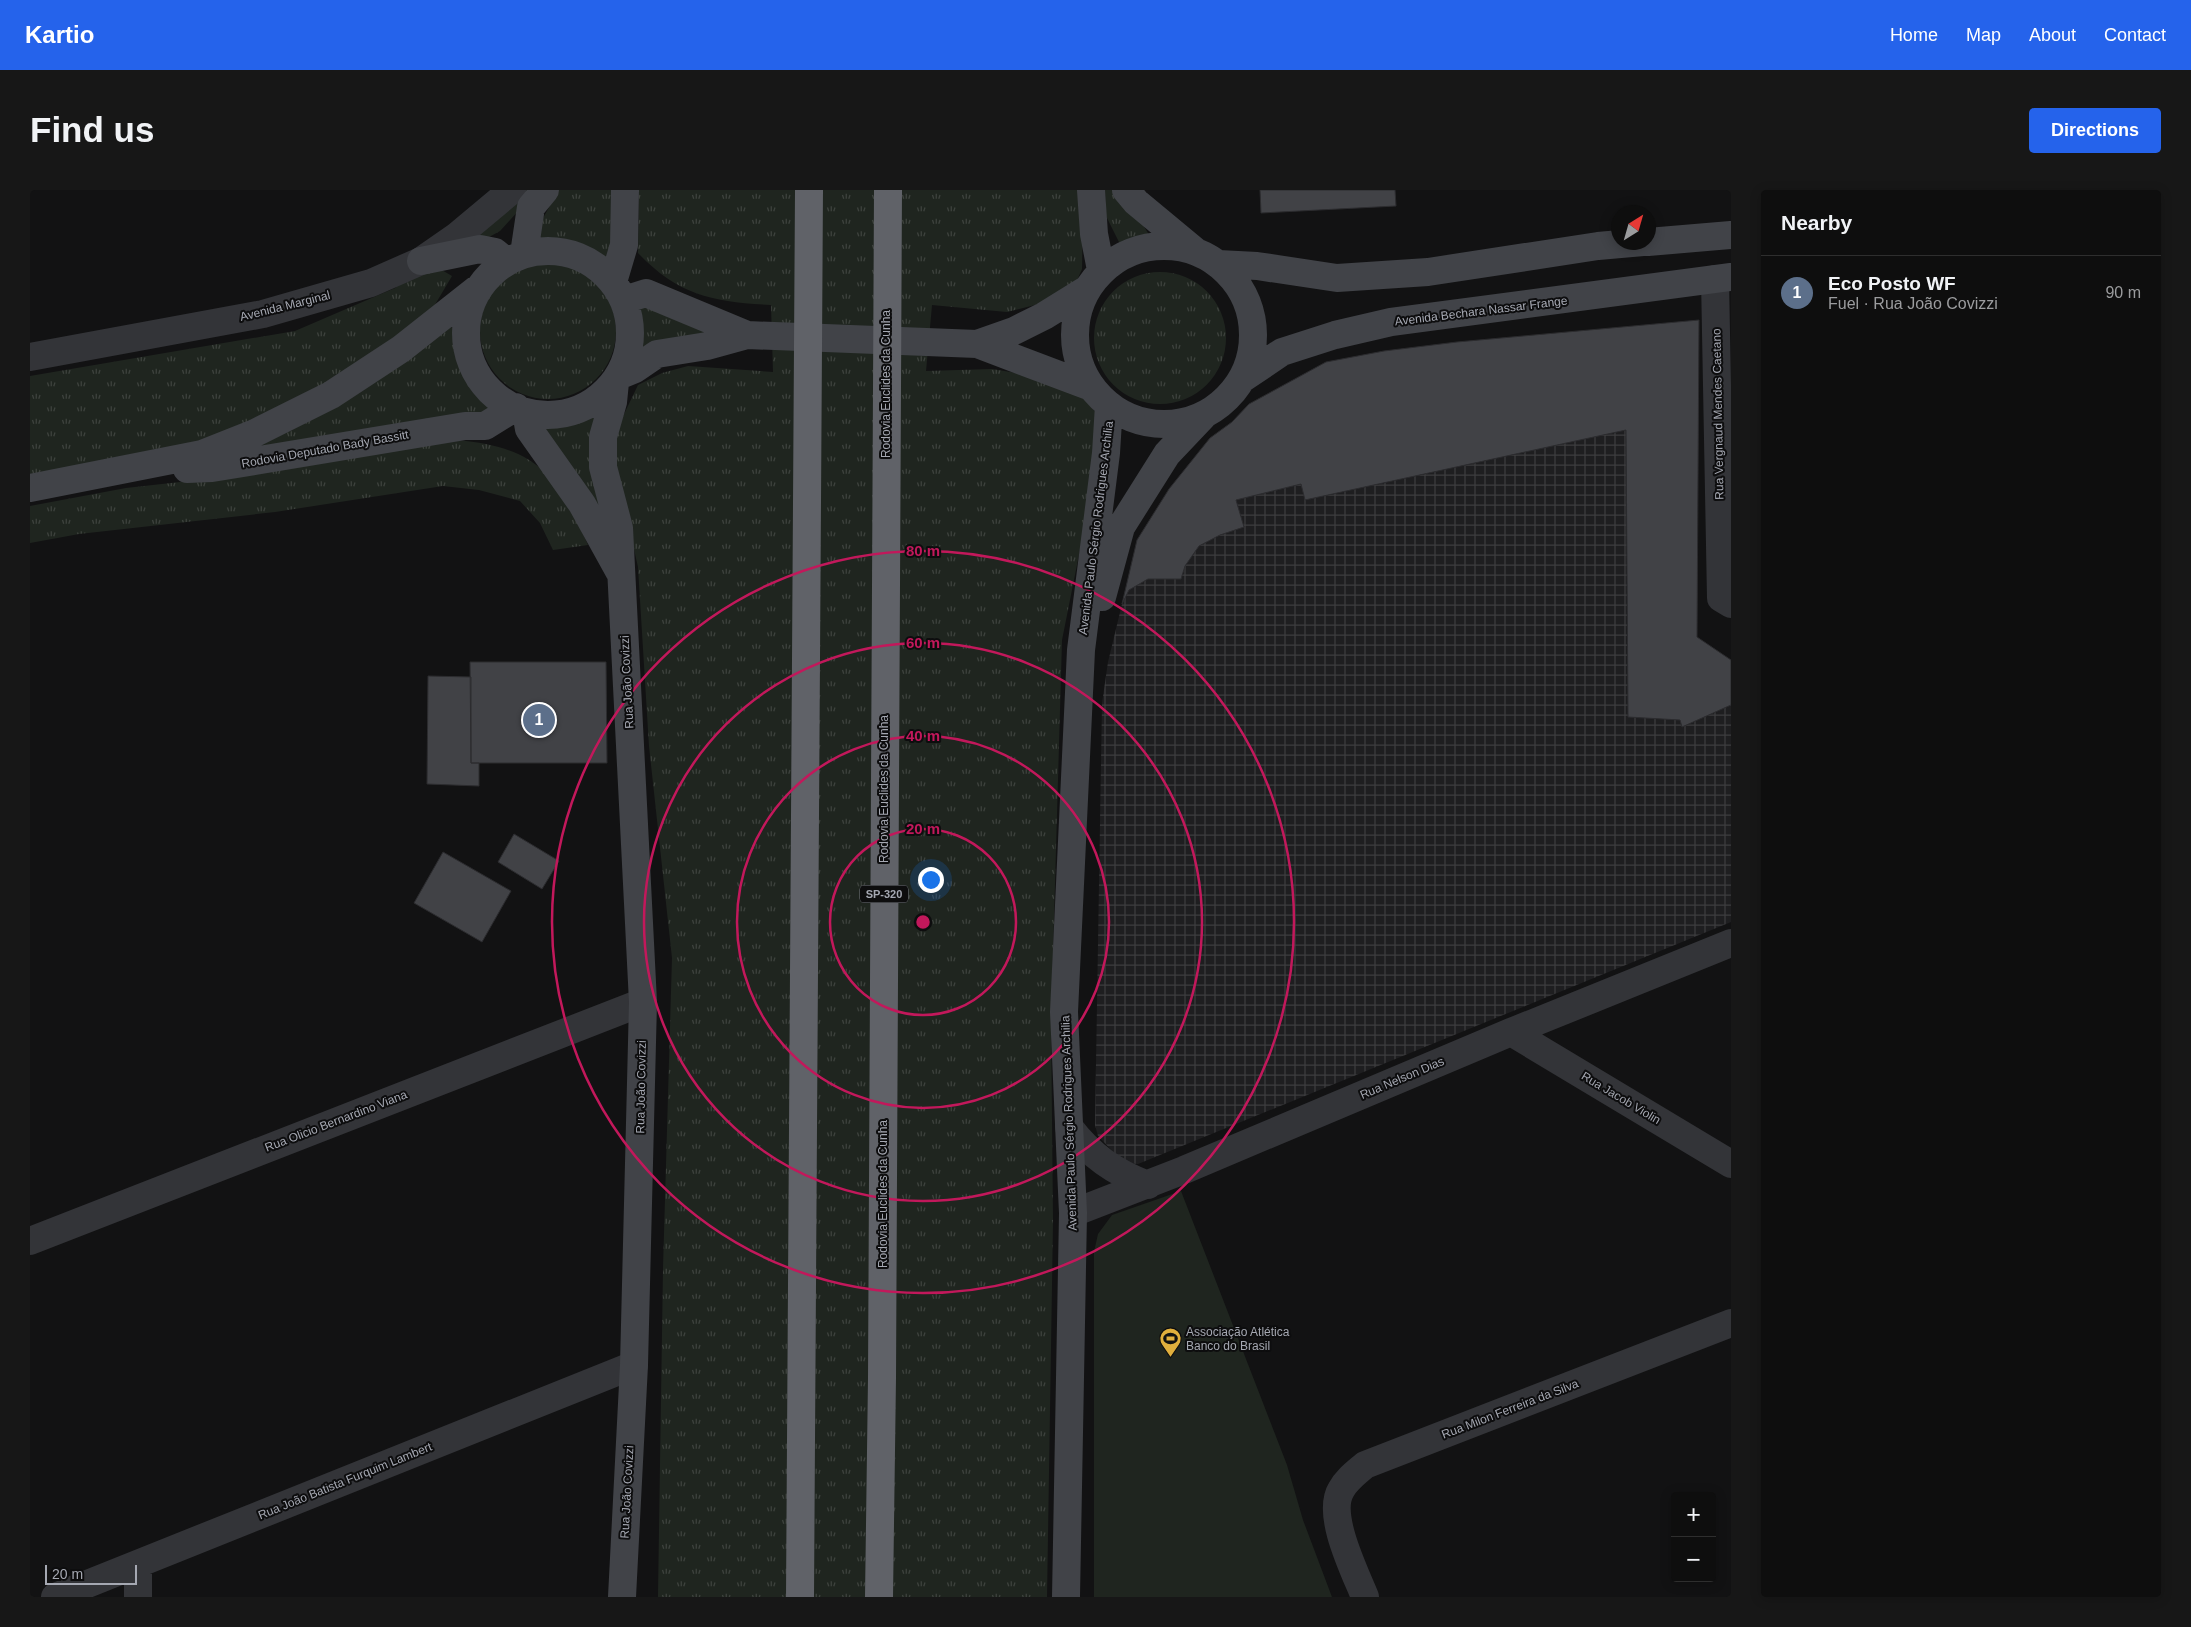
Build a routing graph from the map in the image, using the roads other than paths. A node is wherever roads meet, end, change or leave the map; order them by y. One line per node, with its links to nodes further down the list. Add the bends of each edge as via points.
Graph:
1 (512, 190): 13 (street, Avenida Marginal)
2 (545, 190): 11 (main road, via 531,207)
3 (625, 190): 17 (main road, via 624,246)
4 (810, 190): 45 (highway)
5 (888, 190): 46 (highway, Rodovia Euclides da Cunha / SP-320)
6 (1091, 190): 15 (main road)
7 (1126, 190): 12 (main road, via 1136,202)
8 (1731, 235): 9 (main road)
9 (1656, 241)
10 (1611, 245): 12 (main road, via 1428,272 1347,277)
11 (515, 257): 13 (main road, via 480,249); 16 (main road, via 491,272); 17 (main road, via 543,250 562,251 597,267)
12 (1207, 258): 15 (main road, via 1171,246 1146,247 1122,255); 22 (main road, via 1236,283 1248,305 1253,330 1251,356)
13 (421, 261): 20 (street, Avenida Marginal, via 371,283 263,314)
14 (1723, 278): 22 (main road, Avenida Bechara Nassar Frange, via 1391,322 1282,352); 29 (street, Rua Vergnaud Mendes Caetano)
15 (1094, 280): 19 (main road, via 1014,331); 23 (main road, via 1076,314 1074,339 1079,364)
16 (479, 287): 24 (main road, via 470,304 466,322 470,358 489,389 503,401); 26 (main road, Rodovia Deputado Bady Bassitt, via 401,350 331,395 255,433 202,454)
17 (618, 291): 18 (main road, via 646,293); 21 (main road, via 630,321 630,342)
18 (752, 335): 19 (main road); 21 (main road, via 657,354)
19 (972, 344): 23 (main road)
20 (30, 357)
21 (617, 379): 24 (main road, via 600,397 582,408 562,414 540,415); 28 (main road, Rua João Covizzi, via 603,437 603,467 619,528)
22 (1242, 379): 25 (main road, via 1226,399)
23 (1100, 396): 25 (main road, via 1131,418 1156,423 1181,422); 30 (main road, Avenida Paulo Sérgio Rodrigues Archilia, via 1106,453)
24 (521, 409): 26 (main road, Rodovia Deputado Bady Bassitt, via 485,426 465,426 212,468); 28 (main road, Rua João Covizzi, via 529,429 582,504)
25 (1205, 414): 30 (main road, Avenida Paulo Sérgio Rodrigues Archilia, via 1167,454 1122,527)
26 (128, 470): 27 (main road, Rodovia Deputado Bady Bassitt)
27 (30, 488)
28 (622, 577): 32 (main road, Rua João Covizzi)
29 (1728, 599)
30 (1082, 650): 34 (main road, Avenida Paulo Sérgio Rodrigues Archilia, via 1064,1012)
31 (1731, 943): 33 (street, Rua Nelson Dias)
32 (643, 1002): 38 (street, Rua Olicio Bernardino Viana); 40 (main road, Rua João Covizzi)
33 (1511, 1032): 35 (street, Rua Jacob Violin); 36 (street, Rua Nelson Dias)
34 (1069, 1127): 36 (street, via 1103,1164); 37 (main road, Avenida Paulo Sérgio Rodrigues Archilia)
35 (1731, 1164)
36 (1148, 1185): 37 (street, Rua Nelson Dias)
37 (1073, 1213): 47 (main road, Avenida Paulo Sérgio Rodrigues Archilia)
38 (30, 1241)
39 (1731, 1323): 48 (street, Rua Milon Ferreira da Silva, via 1365,1465 1340,1490 1337,1515)
40 (634, 1365): 41 (street, Rua João Batista Furquim Lambert); 44 (main road, Rua João Covizzi)
41 (138, 1564): 42 (street, Rua João Batista Furquim Lambert); 43 (street)
42 (55, 1597)
43 (138, 1597)
44 (622, 1597)
45 (800, 1597)
46 (879, 1597)
47 (1066, 1597)
48 (1365, 1597)

